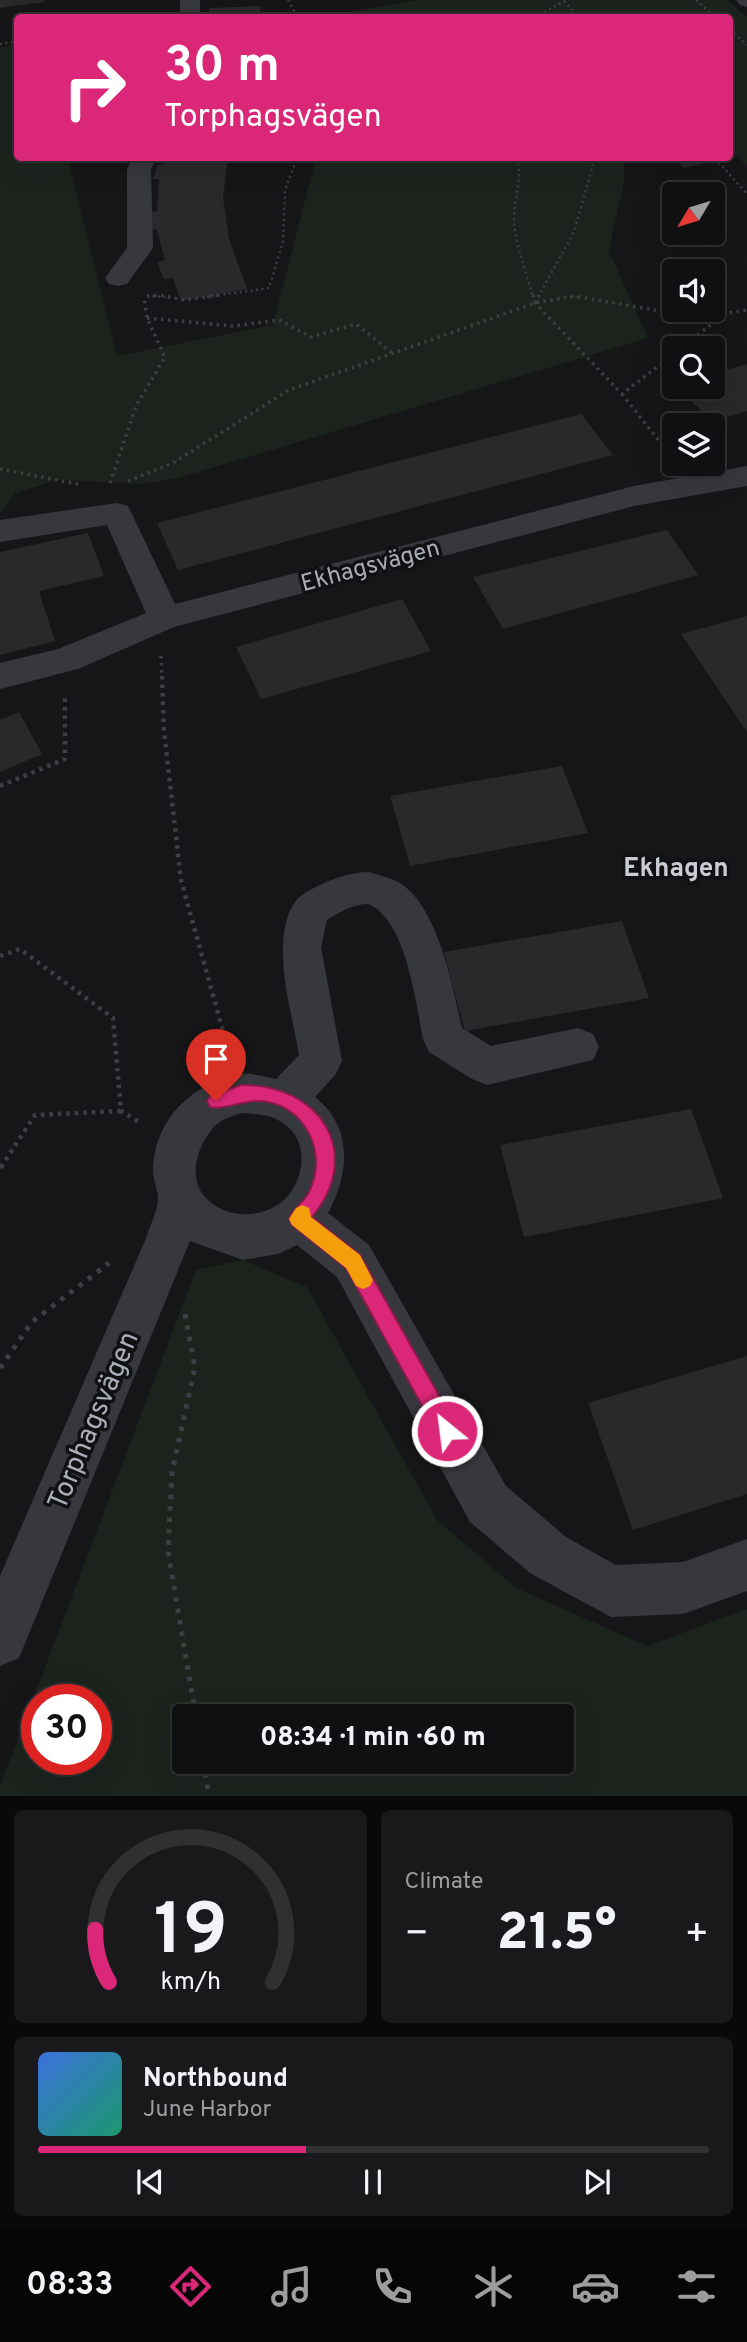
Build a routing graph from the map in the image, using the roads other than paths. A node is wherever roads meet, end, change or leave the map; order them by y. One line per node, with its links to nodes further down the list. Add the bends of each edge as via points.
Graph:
1 (143, 161): 2 (street, via 140,248)
2 (118, 278)
3 (744, 484): 5 (street, Ekhagsvägen, via 634,496)
4 (0, 531): 5 (street, via 113,501)
5 (165, 618): 6 (street, Ekhagsvägen, via 66,660)
6 (0, 676)
7 (578, 1047): 8 (street, via 487,1066 444,1039 411,923 392,897 369,888 337,894 310,911 301,947 321,1060)
8 (286, 1099): 9 (street, via 241,1093 202,1110 184,1130 177,1147); 10 (street, via 312,1119 323,1141 326,1166 316,1198)
9 (175, 1218): 10 (street, via 196,1220 219,1234 238,1238 265,1236); 12 (street, Torphagsvägen)
10 (299, 1219): 11 (street, via 353,1261 488,1504 548,1555 611,1591 682,1588)
11 (747, 1565)
12 (0, 1639)

